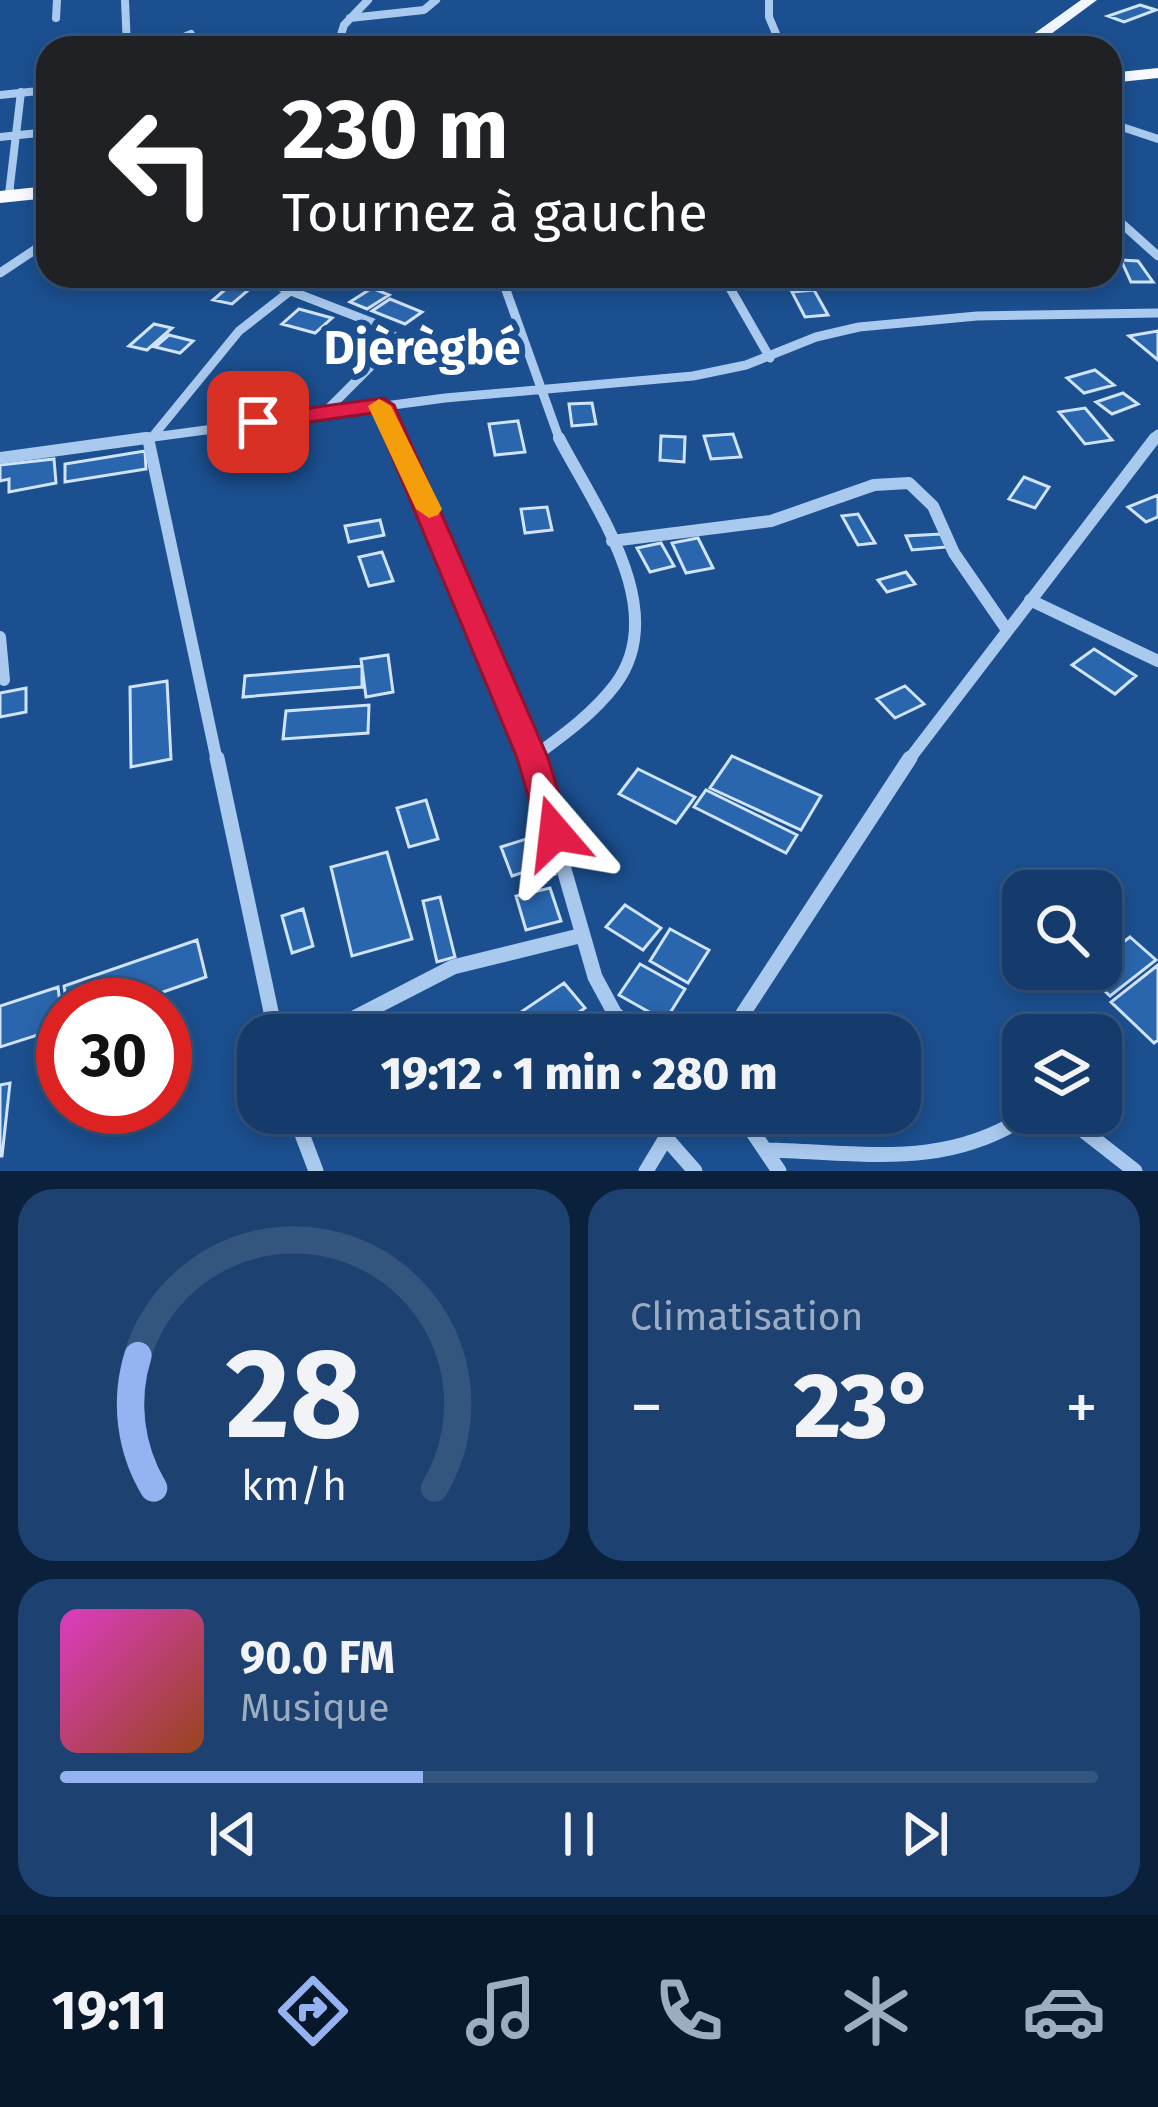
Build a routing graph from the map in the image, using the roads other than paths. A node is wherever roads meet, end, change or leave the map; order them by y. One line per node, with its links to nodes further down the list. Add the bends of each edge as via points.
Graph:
1 (57, 0): 7 (street)
2 (124, 0): 10 (street)
3 (368, 0): 8 (street)
4 (436, 0): 8 (street, via 424,10)
5 (769, 0): 13 (street)
6 (1084, 1): 14 (main road)
7 (56, 18)
8 (350, 18): 12 (street)
9 (191, 34): 11 (street)
10 (126, 36)
11 (186, 36)
12 (342, 36)
13 (777, 36)
14 (1038, 36)
15 (1158, 73): 16 (highway)
16 (1122, 77)
17 (36, 91): 18 (street)
18 (21, 92): 19 (street); 22 (street)
19 (0, 94)
20 (1122, 127): 24 (street)
21 (36, 134): 22 (street)
22 (16, 136): 23 (street); 26 (street)
23 (0, 137)
24 (1158, 139)
25 (36, 193): 26 (highway)
26 (4, 197)
27 (1122, 224): 29 (street)
28 (36, 249): 30 (street)
29 (1158, 256)
30 (0, 273)
31 (282, 288): 34 (street)
32 (505, 288): 37 (street)
33 (730, 288): 36 (street)
34 (290, 291): 39 (street, via 398,339); 41 (street, via 239,331)
35 (1158, 314): 36 (street, via 926,320 830,333)
36 (770, 358): 37 (street, via 694,376)
37 (542, 390): 38 (street); 43 (street, via 553,428)
38 (383, 405): 39 (street); 49 (street)
39 (322, 414): 41 (street)
40 (1158, 434): 44 (street)
41 (148, 438): 42 (street); 51 (street)
42 (0, 458)
43 (612, 541): 45 (street, via 776,521 874,482 909,483 933,506 954,553); 49 (street, via 634,599 633,657 602,706)
44 (1030, 600): 45 (street); 47 (street)
45 (1007, 630): 54 (street, via 891,783)
46 (0, 637): 48 (street)
47 (1158, 661)
48 (4, 680)
49 (532, 758): 50 (street)
50 (583, 934): 52 (street, via 453,967); 53 (street)
51 (271, 1014)
52 (362, 1014)
53 (615, 1014)
54 (742, 1014)
55 (1002, 1133): 61 (street, via 928,1152)
56 (302, 1134): 63 (street)
57 (668, 1134): 60 (street)
58 (755, 1134): 61 (street)
59 (1088, 1134): 66 (street)
60 (666, 1138): 64 (street); 65 (street)
61 (766, 1150): 62 (street)
62 (777, 1170)
63 (316, 1171)
64 (646, 1171)
65 (695, 1171)
66 (1135, 1171)

